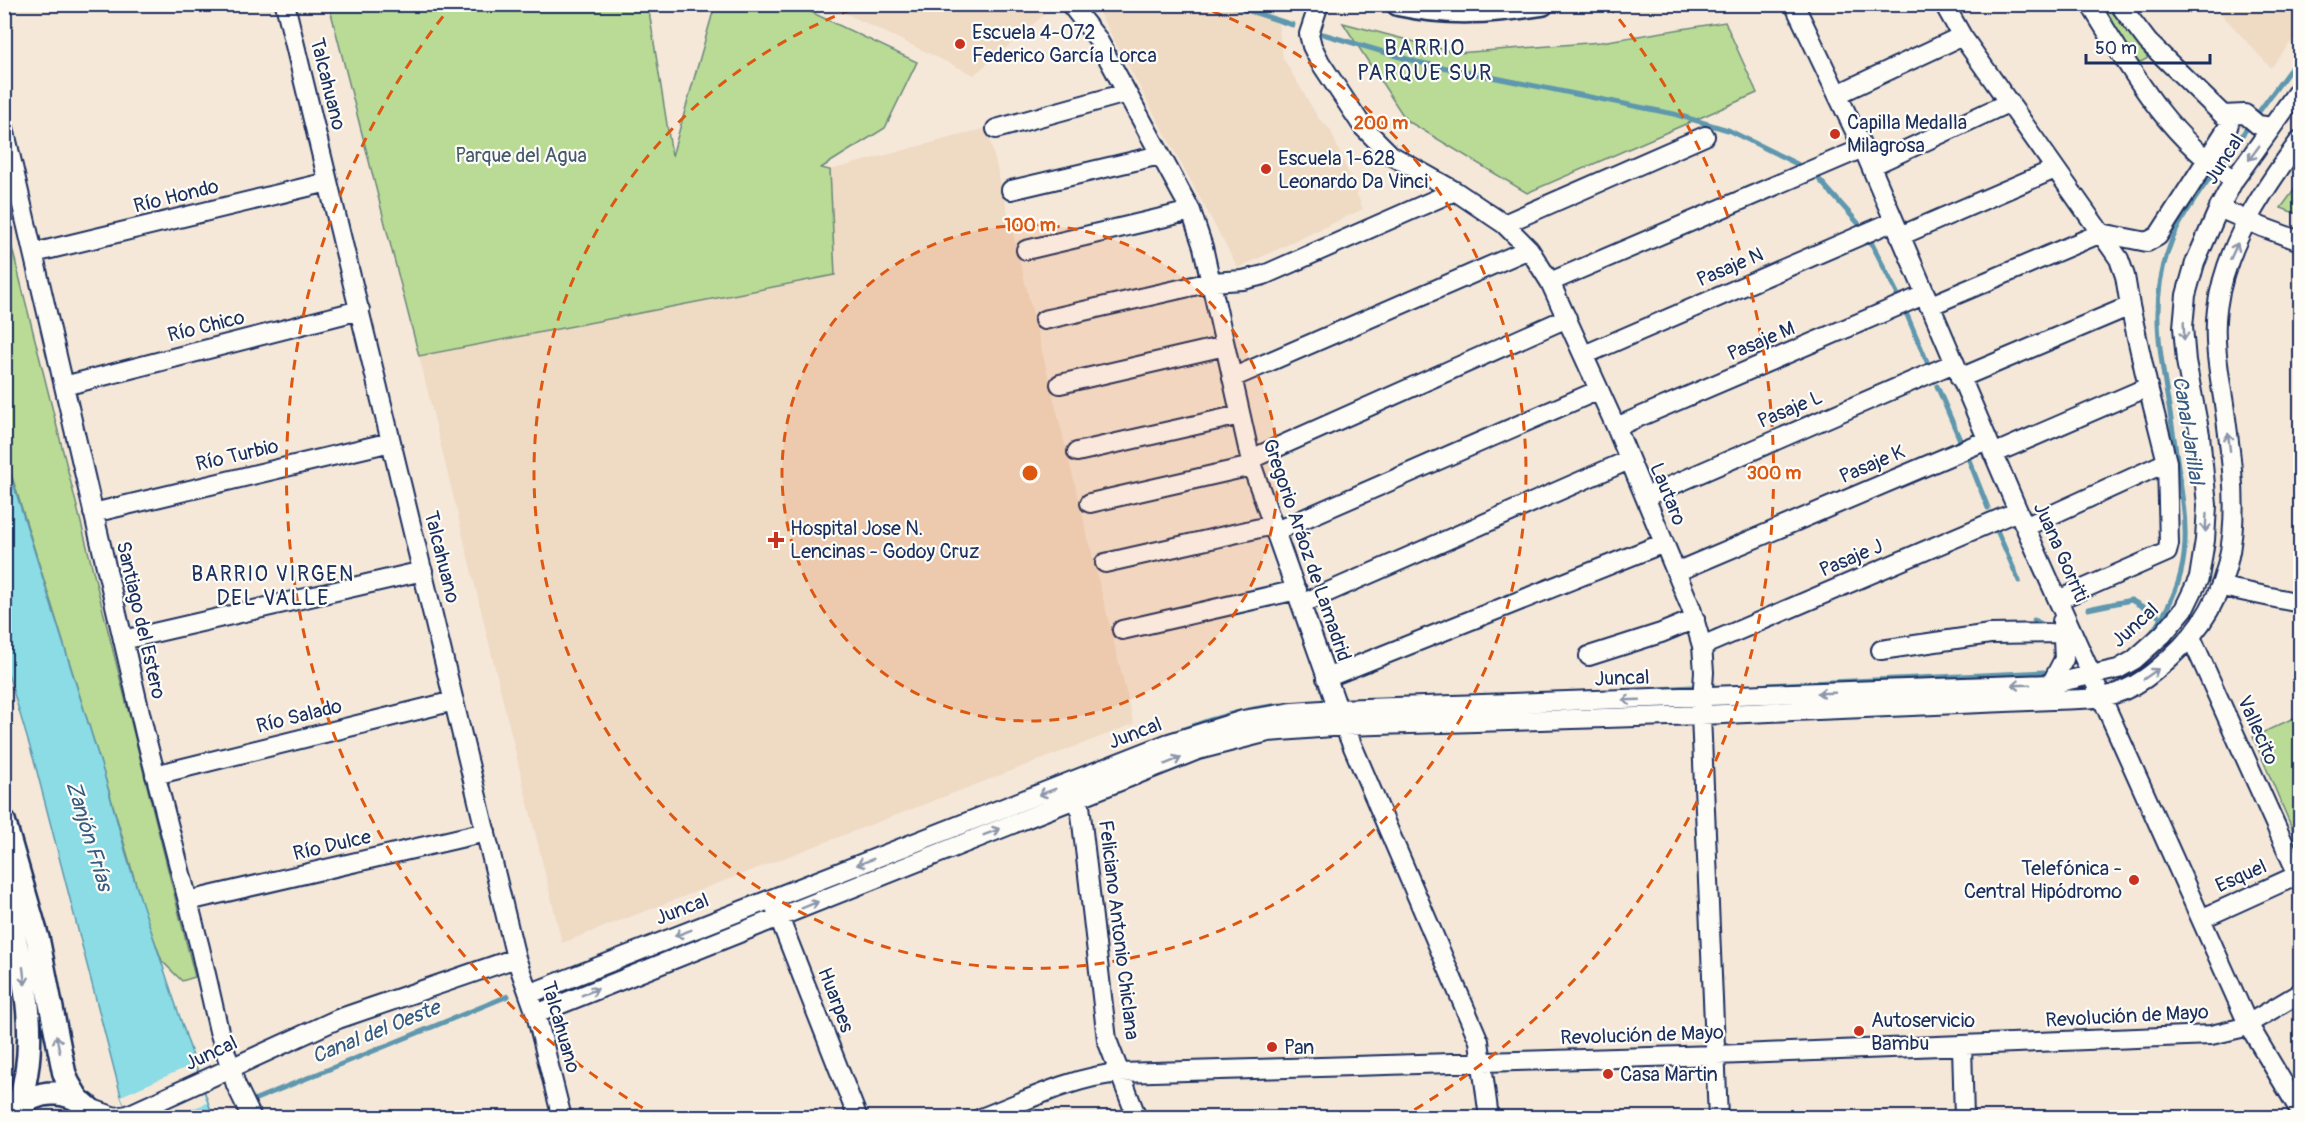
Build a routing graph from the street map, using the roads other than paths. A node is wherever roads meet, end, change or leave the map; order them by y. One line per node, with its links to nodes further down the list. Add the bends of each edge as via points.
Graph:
1 (285, 4): 27 (street, Talcahuano)
2 (1070, 4): 12 (street, Gregorio Aráoz de Lamadrid, via 1096,38)
3 (1319, 4): 29 (street, Lautaro, via 1309,34 1312,46 1363,127 1391,155)
4 (1398, 4): 5 (main road, via 1459,13)
5 (1542, 4)
6 (1794, 4): 13 (street, Juana Gorriti)
7 (1944, 4): 10 (street)
8 (2090, 4): 23 (street, via 2148,97)
9 (2119, 4): 15 (street, via 2157,50 2223,115)
10 (1962, 36): 13 (street); 14 (street)
11 (2301, 88): 16 (street, Juncal)
12 (1126, 93): 18 (street); 22 (street, Gregorio Aráoz de Lamadrid)
13 (1838, 94): 21 (street, Juana Gorriti)
14 (2010, 102): 24 (street); 25 (street)
15 (2231, 116): 16 (street, via 2245,114 2258,125); 23 (street)
16 (2272, 127): 26 (street, Juncal, one-way to 26)
17 (4, 128): 39 (street, Santiago del Estero)
18 (996, 129)
19 (1704, 136): 33 (street)
20 (2301, 140): 32 (street, Juncal, via 2273,176)
21 (1863, 148): 24 (street, Juana Gorriti); 41 (street)
22 (1160, 155): 28 (street); 31 (street, Gregorio Aráoz de Lamadrid)
23 (2207, 161): 26 (street); 35 (street, via 2158,236 2147,242)
24 (1871, 166): 34 (street, Juana Gorriti)
25 (2055, 169): 34 (street, Pasaje N); 35 (street)
26 (2234, 180): 30 (street, Juncal)
27 (328, 182): 39 (street, Río Hondo); 44 (street, Talcahuano)
28 (1011, 190)
29 (1455, 191): 33 (street, Lautaro); 40 (street, via 1264,275)
30 (2219, 208): 32 (street); 84 (street, Juncal, one-way to 84, via 2192,274 2183,327 2207,505 2199,578 2184,609 2163,634 2118,669)
31 (1191, 211): 38 (street); 40 (street, Gregorio Aráoz de Lamadrid)
32 (2247, 221): 36 (street); 72 (street, Juncal, one-way to 32, via 2230,557 2233,512 2230,446 2217,357 2217,310 2226,268)
33 (1504, 224): 37 (street, Lautaro)
34 (1897, 229): 42 (street, Juana Gorriti); 48 (street, Pasaje N)
35 (2101, 233): 42 (street, Pasaje M); 43 (street, via 2122,268)
36 (2301, 241)
37 (1528, 249): 41 (street, Lautaro); 50 (street)
38 (1026, 250)
39 (34, 254): 52 (street, Santiago del Estero)
40 (1211, 282): 46 (street); 47 (street, Gregorio Aráoz de Lamadrid)
41 (1550, 282): 45 (street, Lautaro)
42 (1927, 301): 49 (street, Juana Gorriti); 56 (street, Pasaje M)
43 (2130, 306): 49 (street, Pasaje L); 53 (street)
44 (360, 310): 52 (street, Río Chico); 57 (street, Talcahuano)
45 (1566, 318): 48 (street, Lautaro); 62 (street)
46 (1044, 320)
47 (1225, 346): 50 (street, Gregorio Aráoz de Lamadrid); 51 (street)
48 (1584, 355): 54 (street, Lautaro)
49 (1957, 370): 58 (street, Juana Gorriti); 63 (street, Pasaje L)
50 (1232, 378): 55 (street, Gregorio Aráoz de Lamadrid)
51 (1060, 384)
52 (64, 386): 65 (street, Santiago del Estero)
53 (2148, 387): 58 (street, Pasaje K); 61 (street)
54 (1599, 390): 56 (street, Lautaro); 67 (street)
55 (1240, 415): 59 (street); 62 (street, Gregorio Aráoz de Lamadrid)
56 (1616, 427): 60 (street, Lautaro)
57 (391, 441): 65 (street, Río Turbio); 70 (street, Talcahuano)
58 (1990, 447): 66 (street, Juana Gorriti); 71 (street, Pasaje K)
59 (1077, 452)
60 (1629, 460): 63 (street, Lautaro); 73 (street)
61 (2167, 462): 66 (street, Pasaje J); 75 (street, via 2167,552)
62 (1252, 463): 64 (street); 67 (street, Gregorio Aráoz de Lamadrid)
63 (1645, 496): 68 (street, Lautaro)
64 (1090, 503)
65 (93, 513): 80 (street, Santiago del Estero)
66 (2021, 519): 75 (street, Juana Gorriti); 81 (street, Pasaje J)
67 (1274, 528): 69 (street); 73 (street, Gregorio Aráoz de Lamadrid)
68 (1664, 543): 71 (street, Lautaro); 85 (street)
69 (1105, 563)
70 (423, 571): 80 (street); 88 (street, Talcahuano)
71 (1676, 572): 76 (street, Lautaro)
72 (2222, 587): 74 (street); 79 (street, Juncal)
73 (1299, 597): 77 (street); 85 (street, Gregorio Aráoz de Lamadrid)
74 (2301, 603)
75 (2060, 604): 78 (street); 84 (street, Juana Gorriti)
76 (1695, 620): 81 (street, Lautaro); 83 (street)
77 (1122, 630)
78 (2063, 633): 82 (street, via 1990,634); 86 (street, via 2064,659)
79 (2191, 637): 87 (street, Juncal, one-way to 79, via 2131,687 2155,672); 97 (street, Vallecito)
80 (123, 640): 92 (street, Santiago del Estero)
81 (1702, 646): 89 (street, Lautaro)
82 (1881, 650)
83 (1589, 656)
84 (2092, 676): 86 (street, Juncal); 87 (street, Juana Gorriti)
85 (1326, 678): 90 (street, Gregorio Aráoz de Lamadrid)
86 (2050, 684): 89 (street, Juncal, one-way to 89)
87 (2102, 697): 89 (street, Juncal); 102 (street, Juana Gorriti)
88 (454, 701): 92 (street, Río Salado); 96 (street, Talcahuano)
89 (1701, 706): 90 (street, Juncal, one-way to 90); 91 (street, Juncal); 109 (street, Lautaro)
90 (1337, 709): 91 (street, Gregorio Aráoz de Lamadrid); 93 (street, Juncal, via 1243,720)
91 (1344, 726): 94 (street, Juncal, one-way to 91, via 1198,750 1237,739 1268,732); 110 (street, Gregorio Aráoz de Lamadrid, via 1479,1041)
92 (155, 775): 100 (street, Santiago del Estero)
93 (1076, 780): 94 (street, Feliciano Antonio Chiclana); 98 (street, Juncal, one-way to 98)
94 (1080, 799): 101 (street, Juncal, one-way to 94); 112 (street, Feliciano Antonio Chiclana, via 1107,1040)
95 (4, 822): 113 (main road, one-way to 95, via 64,1072 38,940)
96 (486, 832): 100 (street, Río Dulce); 103 (street, Talcahuano)
97 (2300, 875): 102 (street, Esquel)
98 (772, 898): 101 (street, Huarpes); 105 (street, Juncal, one-way to 105)
99 (4, 899): 115 (main road, one-way to 115, via 23,968 30,1016 26,1076)
100 (188, 901): 111 (street, Santiago del Estero)
101 (779, 917): 106 (street, Juncal, one-way to 101); 119 (street, Huarpes)
102 (2201, 919): 107 (street, Juana Gorriti)
103 (516, 958): 105 (street, Talcahuano); 111 (street, Juncal, via 338,1018)
104 (2301, 993): 107 (street, Revolución de Mayo)
105 (529, 994): 106 (street, Talcahuano)
106 (536, 1014): 118 (street, Talcahuano)
107 (2248, 1024): 108 (street, Revolución de Mayo, via 2211,1035); 114 (street, Juana Gorriti)
108 (1962, 1046): 109 (street, Revolución de Mayo); 124 (street)
109 (1716, 1055): 110 (street, Revolución de Mayo); 123 (street, Lautaro)
110 (1482, 1062): 112 (street, Revolución de Mayo); 122 (street, Gregorio Aráoz de Lamadrid)
111 (231, 1069): 116 (street, Juncal); 117 (street, Santiago del Estero)
112 (1120, 1074): 120 (street, Revolución de Mayo, via 1082,1080); 121 (street, Feliciano Antonio Chiclana)
113 (88, 1108): 115 (main road, via 58,1093 48,1093 29,1100); 116 (street, Juncal, via 115,1117)
114 (2301, 1111)
115 (14, 1114)
116 (127, 1116)
117 (252, 1118)
118 (562, 1118)
119 (858, 1118)
120 (981, 1118)
121 (1137, 1118)
122 (1489, 1118)
123 (1718, 1118)
124 (1964, 1118)

